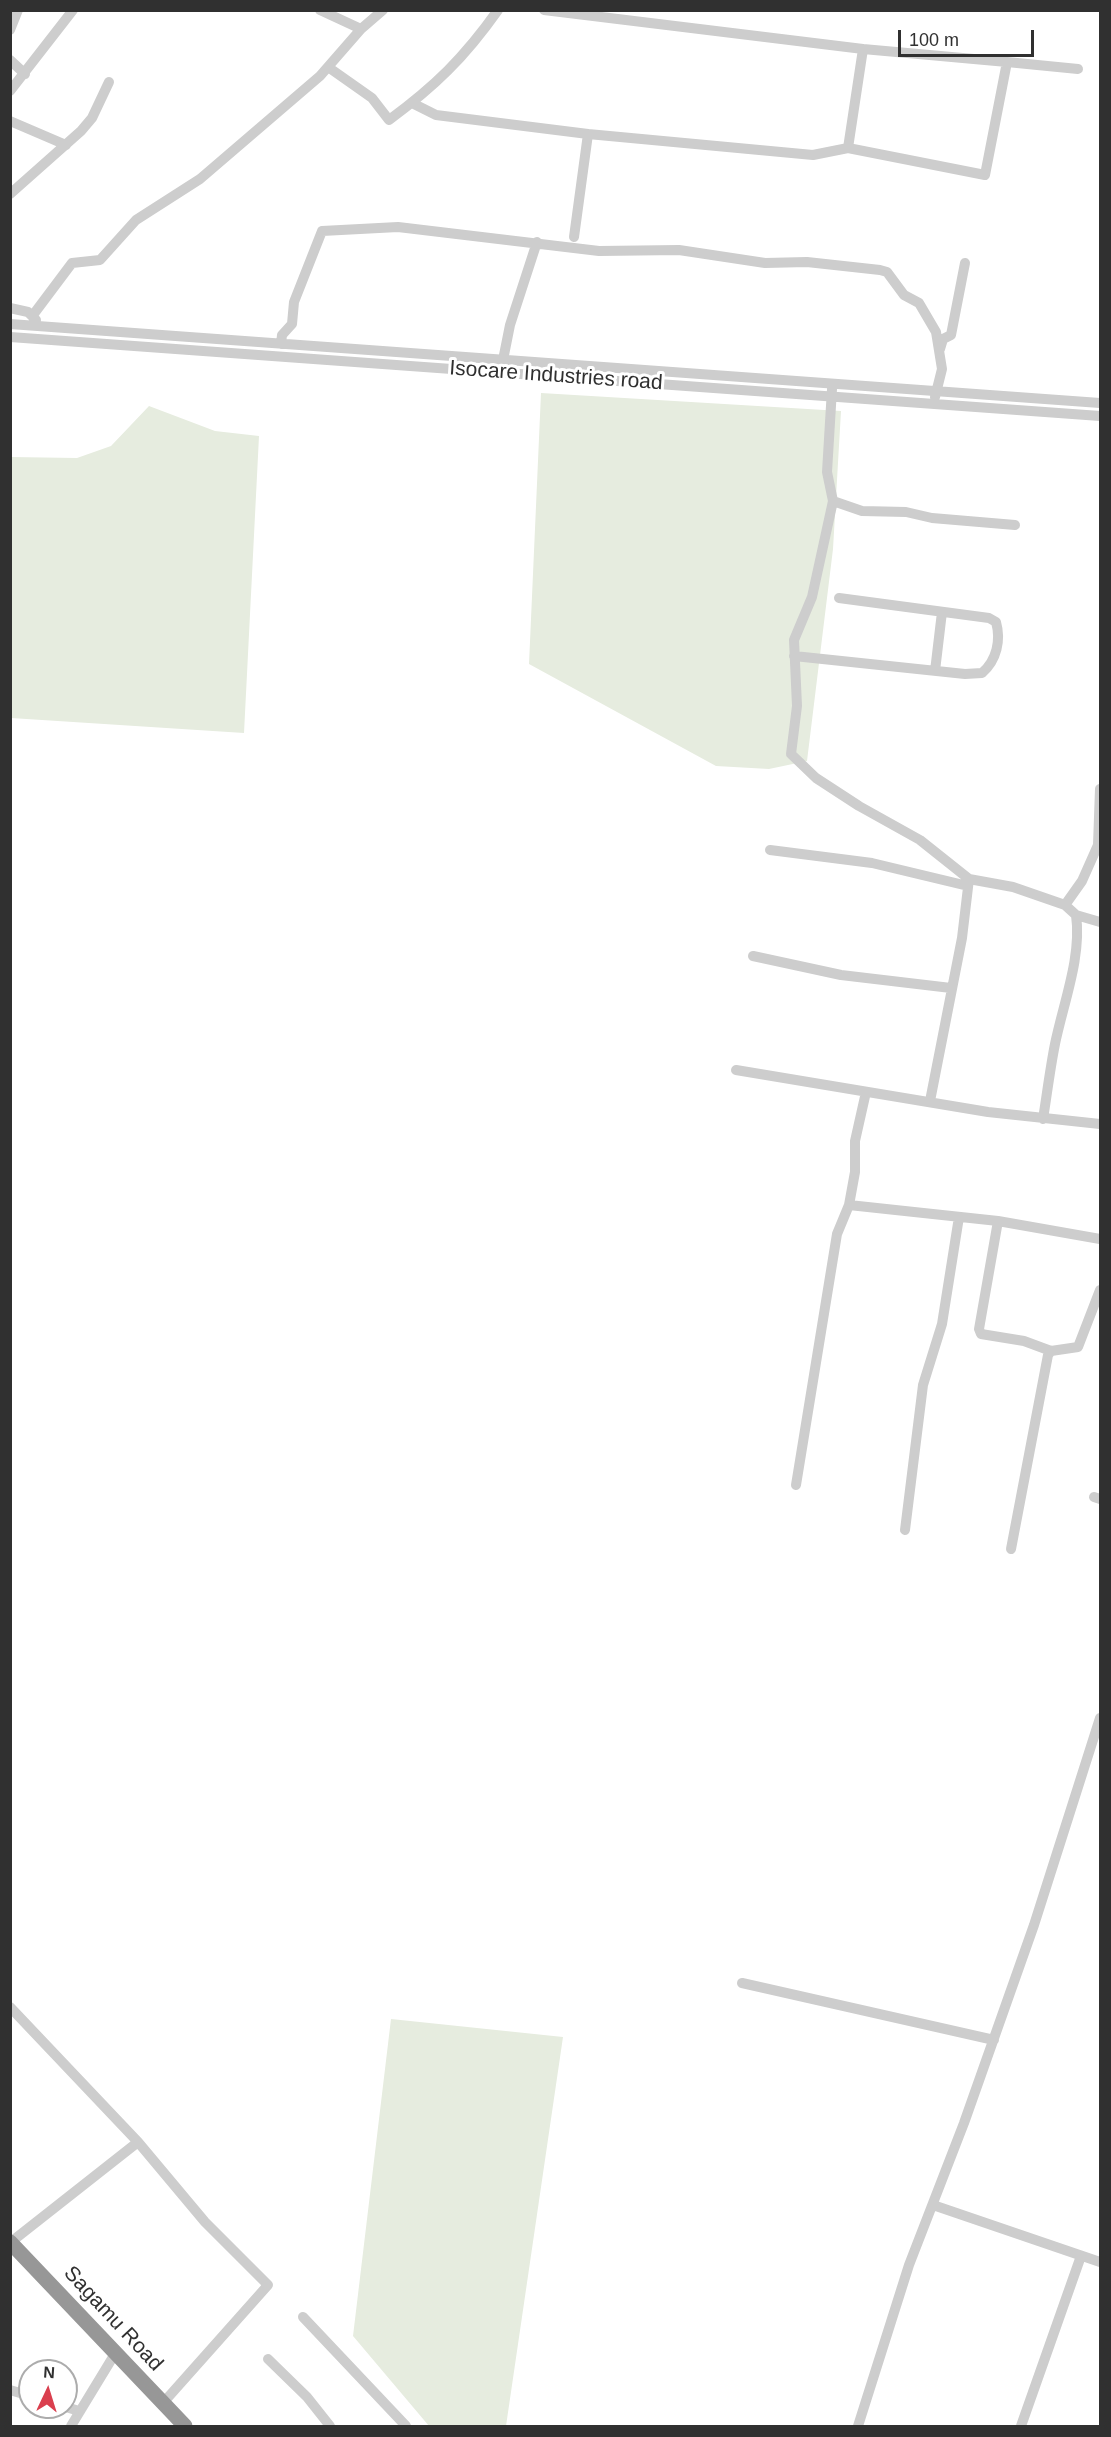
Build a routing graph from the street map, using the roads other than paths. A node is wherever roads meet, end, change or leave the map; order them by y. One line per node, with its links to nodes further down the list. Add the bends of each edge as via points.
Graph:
1 (18, 10): 8 (street)
2 (73, 10): 14 (street)
3 (320, 10): 7 (street)
4 (383, 10): 7 (street)
5 (498, 10): 17 (street, via 472,47 433,88)
6 (544, 10): 9 (street)
7 (361, 29): 12 (street)
8 (10, 30)
9 (863, 49): 11 (street); 21 (street)
10 (10, 60): 14 (street)
11 (1007, 62): 13 (street); 21 (street, via 985,175)
12 (328, 67): 17 (street, via 372,98 389,120); 27 (street, via 200,179 136,220 100,260 72,263)
13 (1078, 69)
14 (25, 74): 16 (street)
15 (108, 82): 20 (street, via 92,118)
16 (10, 91)
17 (412, 103): 19 (street, via 436,115)
18 (10, 121): 20 (street)
19 (588, 134): 21 (street, via 813,155); 23 (street)
20 (66, 145): 22 (street)
21 (848, 148)
22 (10, 194)
23 (574, 237)
24 (537, 242): 32 (street, via 398,227 322,231 294,302 292,324 282,334); 33 (street, via 609,252 679,250 765,263 807,262 880,270 887,272 904,295 919,303 936,332); 35 (street)
25 (965, 263): 33 (street, via 951,335 943,339)
26 (10, 308): 27 (street)
27 (33, 315): 29 (street)
28 (10, 324): 29 (street, Isocare Industries road)
29 (38, 326): 31 (street, Isocare Industries road)
30 (10, 337): 34 (street, Isocare Industries road)
31 (248, 342): 32 (street, Isocare Industries road); 34 (street)
32 (281, 344): 35 (street, Isocare Industries road)
33 (940, 349): 37 (street, via 942,369)
34 (249, 354): 38 (street, Isocare Industries road)
35 (503, 360): 36 (street, Isocare Industries road)
36 (832, 383): 37 (street, Isocare Industries road); 38 (street)
37 (936, 391): 39 (street); 40 (street, Isocare Industries road)
38 (832, 396): 39 (street, Isocare Industries road); 42 (street, via 827,472)
39 (935, 403): 41 (street, Isocare Industries road)
40 (1101, 403)
41 (1101, 416)
42 (833, 501): 43 (street, via 862,511); 46 (street, via 812,597 794,640)
43 (1015, 525)
44 (839, 598): 45 (street)
45 (942, 612): 47 (street); 47 (street, via 990,618 996,622 999,642 982,673)
46 (794, 656): 47 (street); 50 (street, via 797,706 791,754 816,778 920,840)
47 (935, 671)
48 (1101, 789): 51 (street, via 1098,845 1082,881)
49 (770, 849): 50 (street, via 872,863)
50 (969, 883): 51 (street, via 1013,887); 55 (street)
51 (1065, 905): 52 (street)
52 (1076, 915): 53 (street); 59 (street, via 1071,973)
53 (1101, 922)
54 (753, 956): 55 (street, via 841,975)
55 (951, 988): 58 (street)
56 (736, 1070): 57 (street)
57 (866, 1092): 58 (street); 61 (street, via 855,1141)
58 (930, 1101): 59 (street)
59 (1043, 1119): 60 (street)
60 (1101, 1124)
61 (849, 1205): 62 (street); 67 (street, via 837,1234)
62 (959, 1218): 63 (street); 68 (street, via 942,1324 921,1394)
63 (998, 1221): 64 (street); 66 (street, via 981,1334 1024,1341)
64 (1101, 1239)
65 (1101, 1290): 66 (street, via 1078,1347)
66 (1051, 1351): 69 (street)
67 (796, 1485)
68 (905, 1530)
69 (1011, 1549)
70 (1101, 1718): 73 (street)
71 (742, 1983): 73 (street)
72 (10, 2007): 74 (street)
73 (994, 2040): 75 (street)
74 (138, 2142): 76 (street); 82 (street, via 205,2222 268,2285)
75 (933, 2205): 77 (street); 88 (street, via 887,2328)
76 (11, 2242): 80 (highway, Sagamu Road)
77 (1081, 2256): 78 (street); 89 (street)
78 (1101, 2262)
79 (303, 2318): 87 (street)
80 (116, 2352): 82 (highway, Sagamu Road); 83 (street)
81 (268, 2359): 86 (street, via 307,2397)
82 (163, 2403): 85 (highway, Sagamu Road)
83 (79, 2411): 84 (street)
84 (71, 2427)
85 (185, 2427)
86 (330, 2427)
87 (406, 2427)
88 (858, 2427)
89 (1021, 2427)

